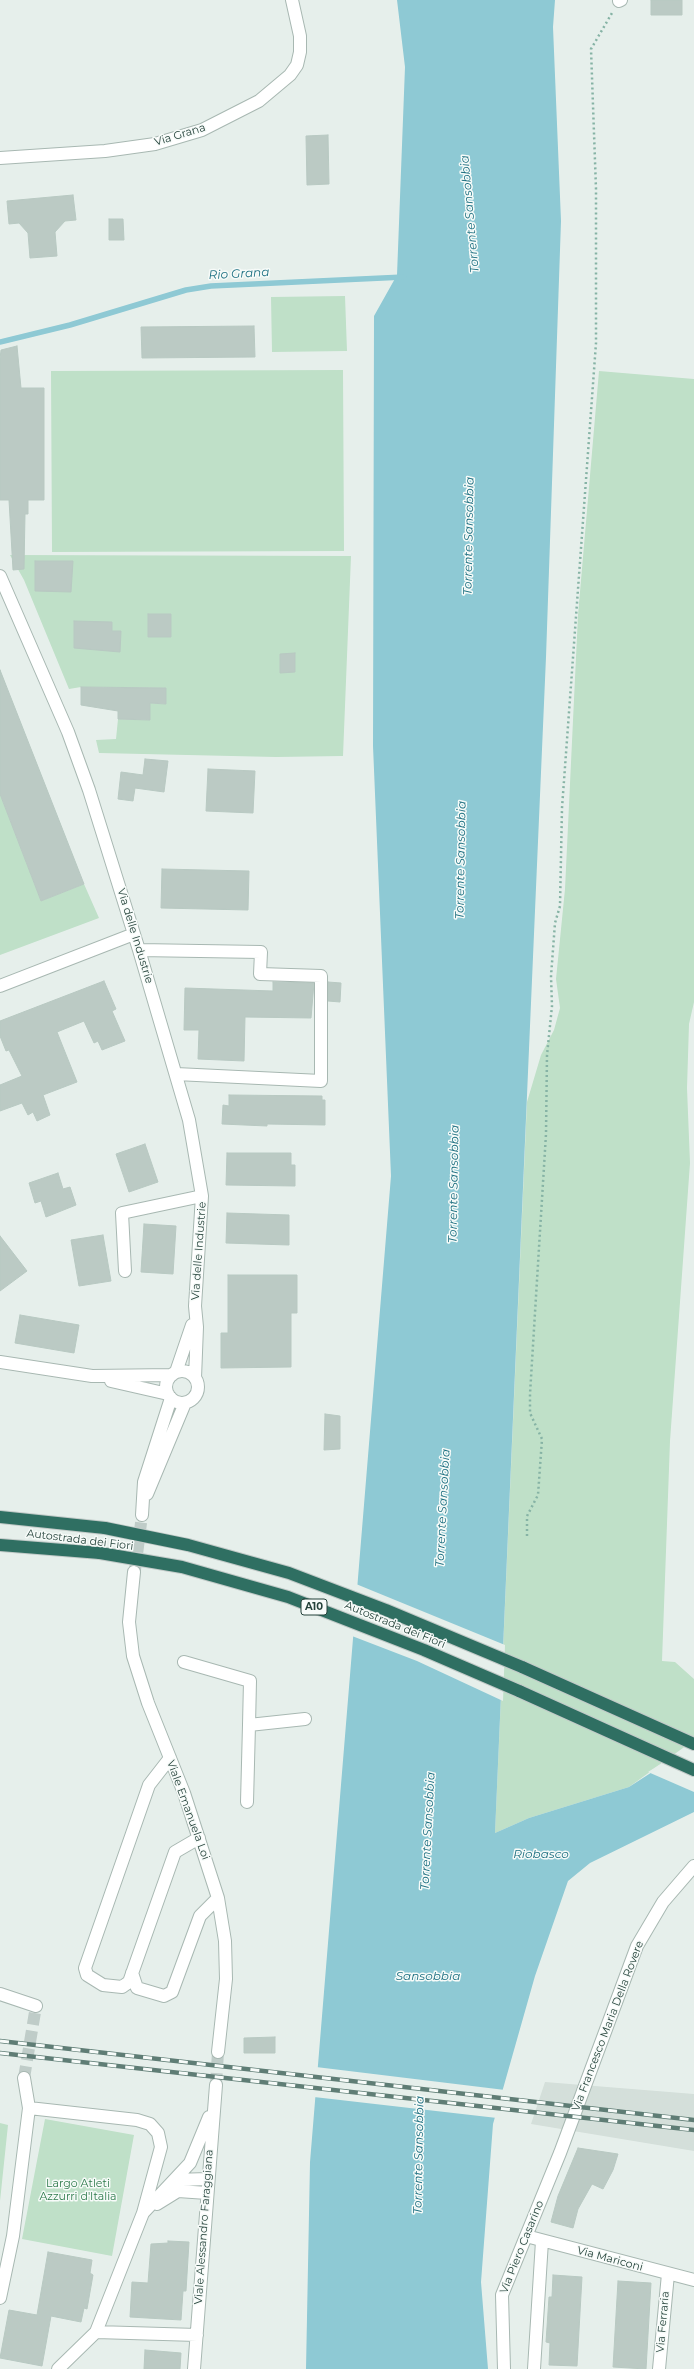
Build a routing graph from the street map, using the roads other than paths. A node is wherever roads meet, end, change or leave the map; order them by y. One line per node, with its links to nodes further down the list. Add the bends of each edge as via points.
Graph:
1 (292, 0): 2 (street, Via Grana, via 300,36 297,65 290,75 259,101 202,130 155,144 105,151)
2 (0, 158)
3 (0, 576): 4 (street, Via delle Industrie, via 68,732)
4 (134, 934): 5 (street, Via delle Industrie); 6 (street)
5 (140, 950): 7 (street, Via delle Industrie); 7 (street, via 261,952 260,974 320,976 321,1081)
6 (0, 986)
7 (176, 1074): 8 (street, Via delle Industrie, via 189,1120)
8 (202, 1196): 9 (street, via 122,1213); 10 (street, Via delle Industrie)
9 (125, 1271)
10 (195, 1313): 12 (street, Via delle Industrie, via 188,1340); 14 (street, Via delle Industrie)
11 (0, 1362): 13 (street)
12 (174, 1373): 13 (street); 14 (street, via 187,1372); 15 (street, Via delle Industrie, via 166,1384)
13 (92, 1376): 15 (street)
14 (195, 1378): 16 (street, Via delle Industrie, via 197,1393)
15 (169, 1396): 16 (street); 17 (street, via 144,1482)
16 (185, 1403): 17 (street)
17 (144, 1503): 18 (street)
18 (142, 1516)
19 (0, 1517): 25 (highway, Autostrada dei Fiori / A10, bridge, via 105,1528 236,1557 323,1586 522,1667)
20 (0, 1545): 27 (highway, Autostrada dei Fiori / A10, bridge, via 100,1553 182,1568 288,1597 431,1653)
21 (134, 1572): 26 (street, Viale Emanuela Loi, via 129,1622 133,1656)
22 (184, 1662): 24 (street, via 250,1681)
23 (305, 1719): 24 (street)
24 (249, 1725): 28 (street)
25 (694, 1744)
26 (170, 1758): 29 (street, Viale Emanuela Loi); 32 (street, via 149,1784 85,1968 87,1975 104,1984 122,1987 129,1982)
27 (694, 1770)
28 (247, 1802)
29 (199, 1838): 31 (street, Viale Emanuela Loi); 32 (street, via 175,1852)
30 (694, 1866): 40 (street, Via Francesco Maria Della Rovere, via 663,1902 637,1946)
31 (218, 1898): 32 (street, via 200,1916 172,1992 164,1996 137,1988); 35 (street, Viale Emanuela Loi, via 225,1941 226,1979)
32 (132, 1973)
33 (0, 1994): 34 (street)
34 (36, 2006)
35 (218, 2052)
36 (24, 2078): 39 (street)
37 (216, 2085): 38 (street, Viale Alessandro Faraggiana)
38 (213, 2105): 41 (street, Viale Alessandro Faraggiana); 42 (street, via 190,2163)
39 (29, 2108): 44 (street, via 137,2120 150,2124 158,2133 160,2147); 49 (street, via 13,2236)
40 (569, 2130): 45 (street, Via Piero Casarino)
41 (208, 2179): 42 (street); 43 (street, Viale Alessandro Faraggiana)
42 (174, 2180): 44 (street)
43 (207, 2193): 44 (street, via 178,2191); 51 (street, Viale Alessandro Faraggiana)
44 (143, 2213): 50 (street)
45 (526, 2236): 46 (street, Via Mariconi); 54 (street, Via Piero Casarino, via 502,2295)
46 (542, 2241): 47 (street, Via Mariconi); 55 (street, Via Piero Casarino)
47 (668, 2274): 48 (street, Via Mariconi); 56 (street, Via Ferraria)
48 (694, 2280)
49 (0, 2298)
50 (96, 2332): 51 (street); 52 (street)
51 (197, 2335): 53 (street, Viale Alessandro Faraggiana)
52 (58, 2369)
53 (194, 2369)
54 (504, 2369)
55 (534, 2369)
56 (659, 2369)

